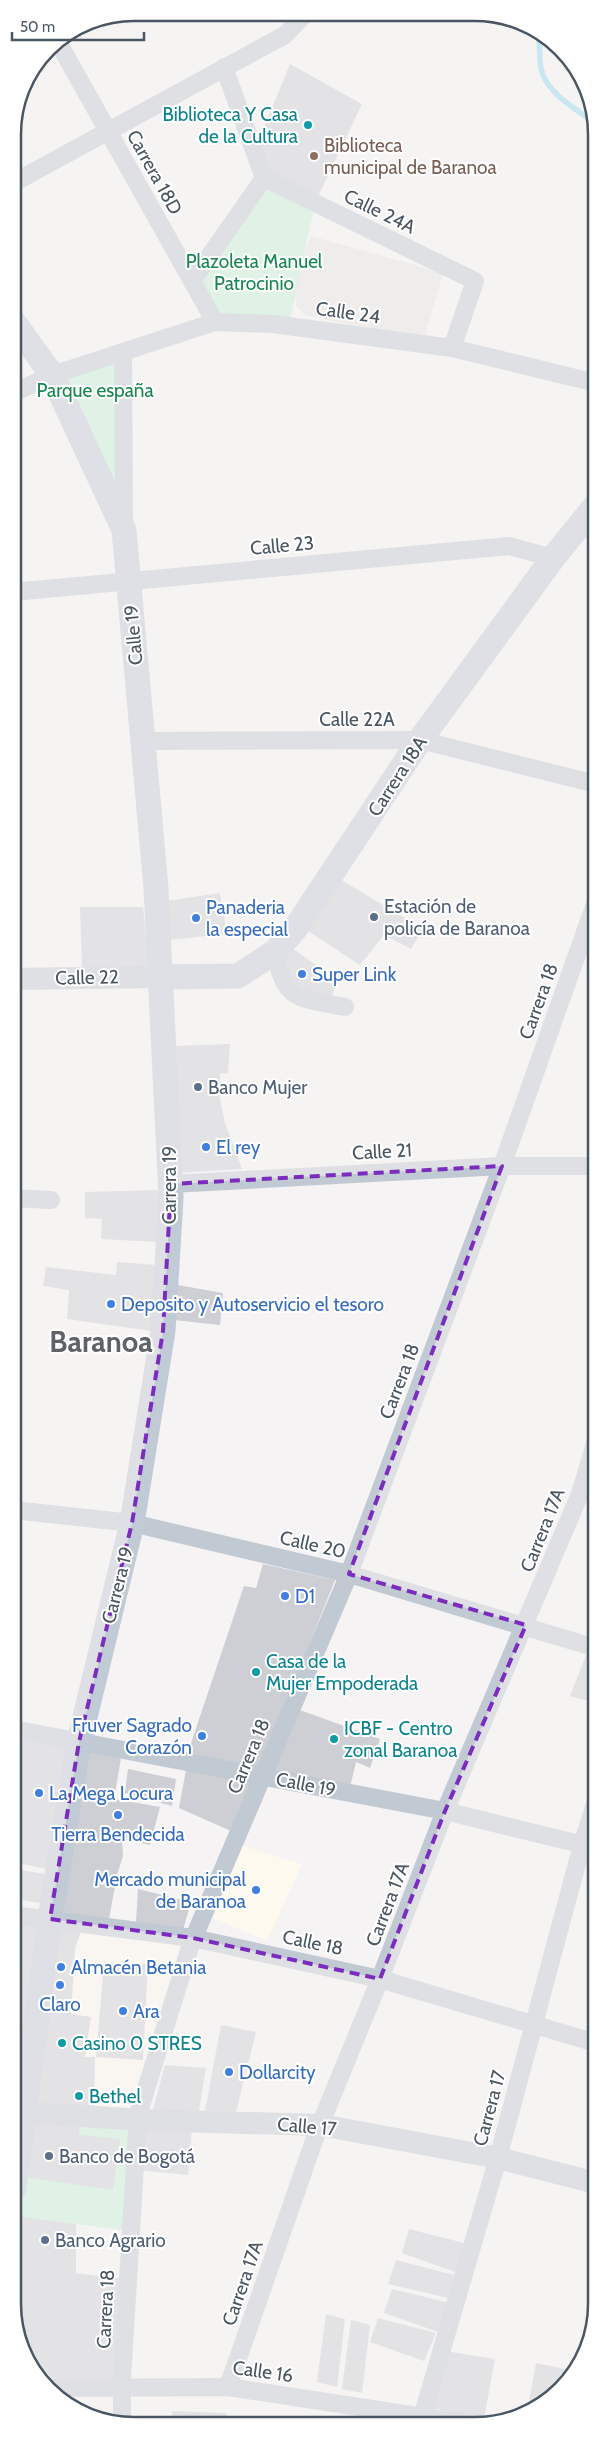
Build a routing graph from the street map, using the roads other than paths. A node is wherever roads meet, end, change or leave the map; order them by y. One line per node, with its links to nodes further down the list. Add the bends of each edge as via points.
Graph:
1 (298, 21): 3 (street, via 285,35)
2 (61, 48): 4 (street, Carrera 18D)
3 (224, 67): 4 (street); 5 (street)
4 (108, 132): 6 (street); 7 (street, Carrera 18D)
5 (264, 178): 7 (street); 10 (street, Calle 24A, via 475,280)
6 (21, 179)
7 (192, 281): 8 (street, Carrera 18D)
8 (214, 322): 10 (street, Calle 24, via 273,324); 11 (street, Calle 24)
9 (21, 332): 12 (main road, Calle 19)
10 (452, 348): 13 (street, Calle 24)
11 (123, 352): 12 (street, Calle 24); 16 (street)
12 (52, 375): 14 (street, Calle 24); 16 (main road, Calle 19)
13 (588, 381)
14 (21, 389)
15 (588, 515): 17 (main road, Carrera 18A)
16 (124, 530): 18 (main road, Calle 19)
17 (553, 558): 18 (street, Calle 23, via 510,546); 20 (main road, Carrera 18A)
18 (129, 580): 19 (street, Calle 23); 21 (main road, Calle 19)
19 (21, 591)
20 (420, 740): 21 (street, Calle 22A); 22 (street, Calle 22A); 24 (main road, Carrera 18A, via 295,929)
21 (143, 741): 25 (main road, Calle 19)
22 (588, 782)
23 (588, 924): 28 (street, Carrera 18)
24 (276, 952): 25 (main road, Carrera 18A, via 238,976); 27 (street, via 280,977 293,994)
25 (161, 977): 26 (street, Calle 22); 30 (main road, Carrera 19)
26 (21, 979)
27 (345, 1007)
28 (502, 1166): 29 (street, Calle 21); 30 (street, Calle 21); 36 (street, Carrera 18)
29 (588, 1166)
30 (171, 1184): 35 (main road, Carrera 19, via 163,1331)
31 (21, 1198): 32 (street)
32 (51, 1200)
33 (588, 1467): 37 (street, Carrera 17A)
34 (21, 1511): 35 (street, Calle 20)
35 (132, 1523): 36 (street, Calle 20); 40 (main road, Carrera 19)
36 (349, 1574): 37 (street, Calle 20); 41 (street, Carrera 18)
37 (526, 1625): 38 (street, Calle 20); 42 (street, Carrera 17A)
38 (588, 1645)
39 (21, 1731): 40 (street, Calle 19)
40 (79, 1742): 41 (street, Calle 19); 46 (main road, Carrera 19)
41 (263, 1776): 42 (street, Calle 19); 47 (street, Carrera 18)
42 (445, 1811): 43 (street, Calle 19); 48 (street, Carrera 17A)
43 (588, 1847)
44 (588, 1850): 49 (street, Carrera 17)
45 (21, 1916): 46 (street, Calle 18)
46 (50, 1920): 47 (street, Calle 18); 51 (main road, Carrera 19)
47 (193, 1938): 48 (street, Calle 18); 53 (street, Carrera 18)
48 (380, 1979): 49 (street, Calle 18); 54 (street, Carrera 17A)
49 (533, 2025): 50 (street, Calle 18); 55 (street, Carrera 17)
50 (588, 2041)
51 (21, 2101)
52 (21, 2113): 53 (street, Calle 17)
53 (137, 2120): 54 (street, Calle 17); 57 (street, Carrera 18)
54 (321, 2124): 55 (street, Calle 17); 58 (street, Carrera 17A)
55 (498, 2158): 56 (street, Calle 17); 62 (street, Carrera 17)
56 (588, 2181)
57 (122, 2387): 58 (street, Calle 16); 59 (street, Calle 16); 60 (street, Carrera 18)
58 (228, 2387): 61 (street, Calle 16)
59 (59, 2388)
60 (122, 2416)
61 (403, 2417)
62 (422, 2417)

